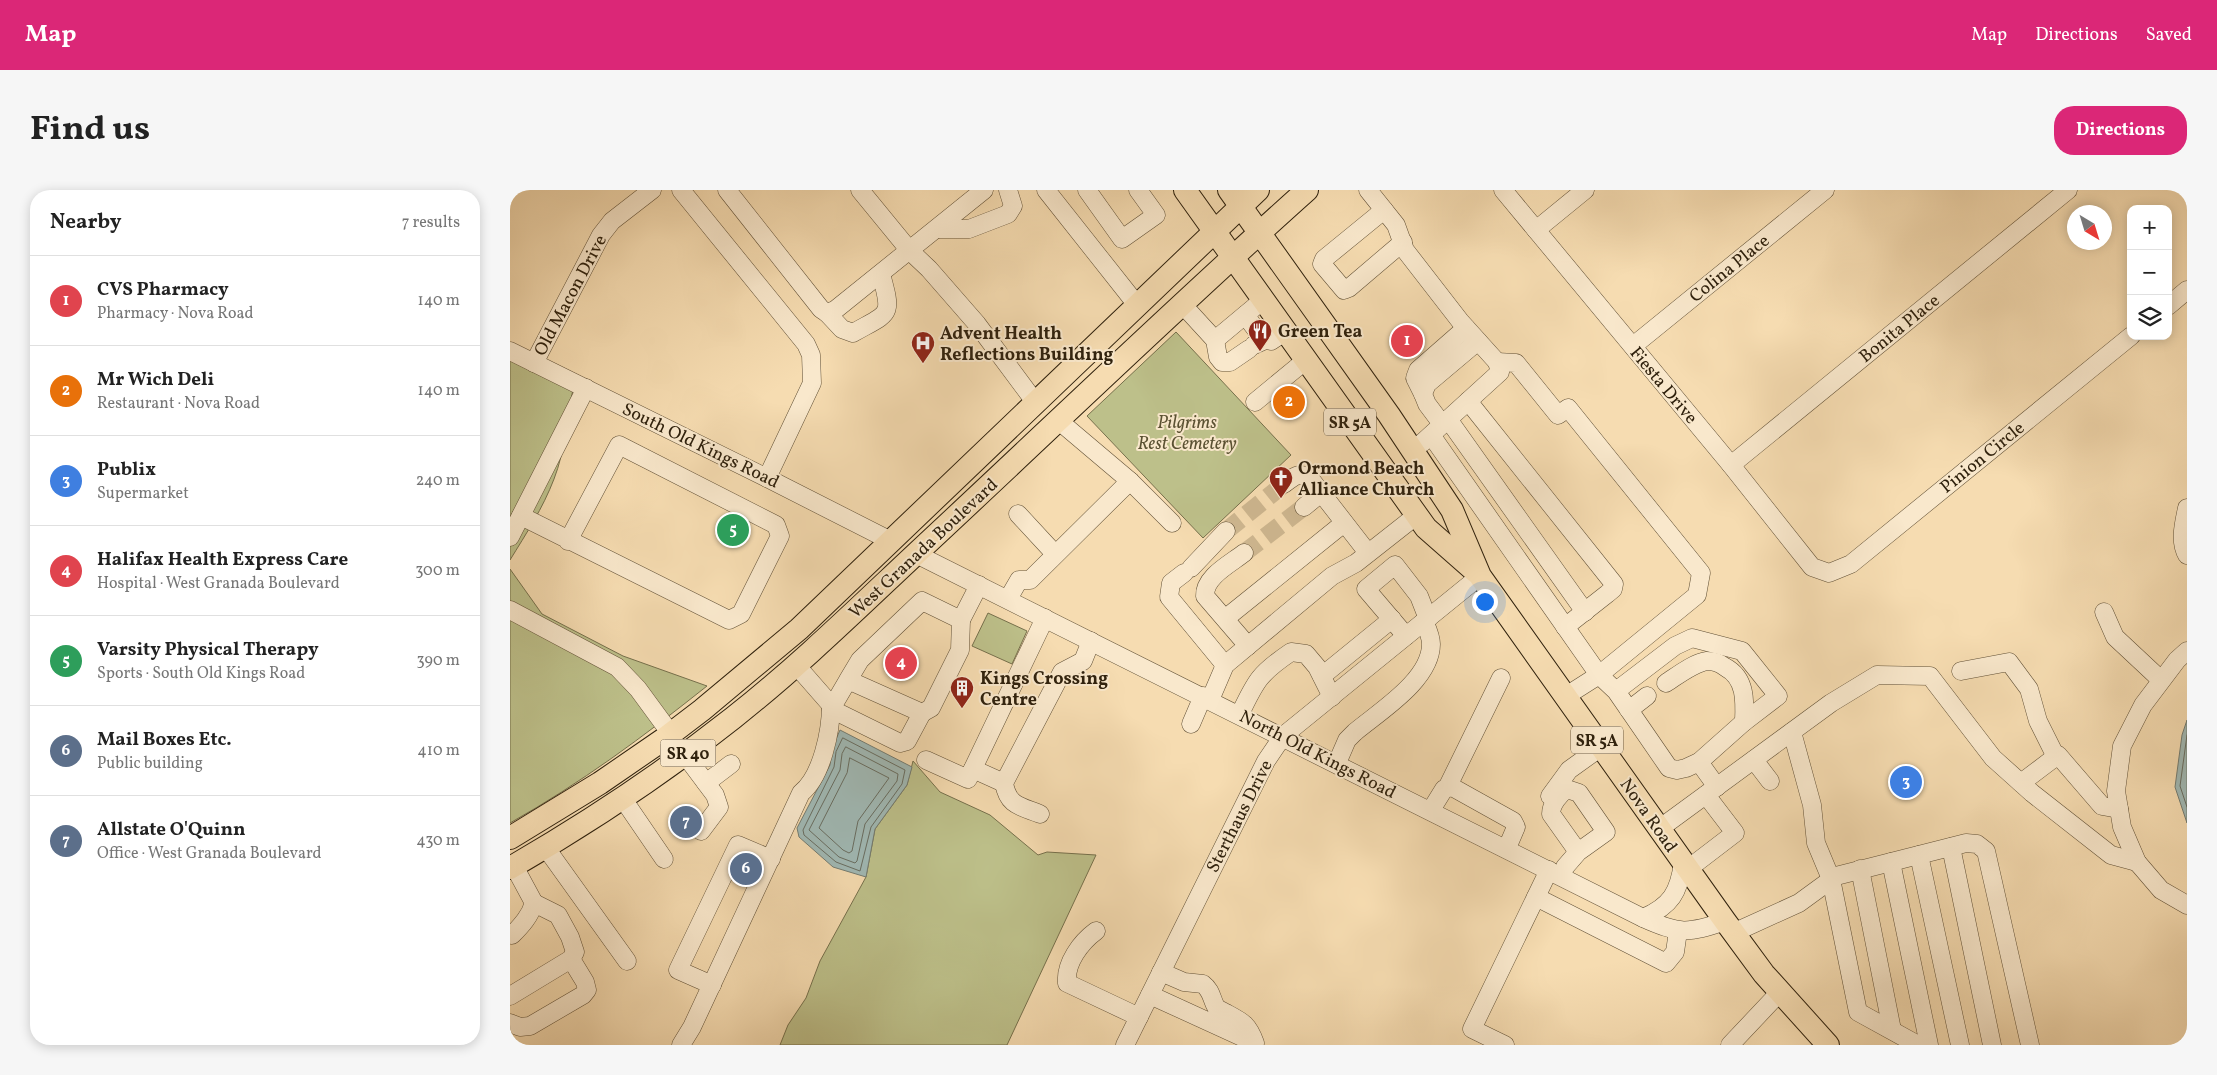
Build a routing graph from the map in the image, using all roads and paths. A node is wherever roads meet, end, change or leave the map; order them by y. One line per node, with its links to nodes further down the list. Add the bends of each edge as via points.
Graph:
1 (652, 190): 45 (street, Old Macon Drive, via 612,221 601,235)
2 (681, 190): 55 (street, via 811,354 812,383)
3 (727, 190): 33 (street)
4 (860, 190): 25 (street)
5 (984, 190): 20 (street)
6 (1008, 190): 20 (street, via 1013,206 1008,214 969,228)
7 (1046, 190): 31 (street)
8 (1087, 190): 9 (street, via 1122,238 1156,215)
9 (1138, 190)
10 (1185, 190): 22 (main road, SR 5A)
11 (1258, 190): 18 (main road, West Granada Boulevard / SR 40)
12 (1307, 190): 23 (main road, West Granada Boulevard / SR 40)
13 (1368, 190): 19 (street)
14 (1503, 190): 21 (street, Fiesta Drive)
15 (1585, 190): 21 (street)
16 (1825, 190): 41 (street, Colina Place)
17 (2068, 190): 54 (street, Bonita Place)
18 (1235, 198): 22 (main road, West Granada Boulevard / SR 40); 23 (main road, SR 5A)
19 (1384, 210): 24 (street, via 1396,225); 24 (street, via 1322,264 1344,290)
20 (937, 229): 25 (street)
21 (1536, 230): 41 (street, Fiesta Drive)
22 (1215, 232): 26 (main road, Nova Road / SR 5A); 31 (main road, West Granada Boulevard / SR 40)
23 (1259, 232): 26 (main road, West Granada Boulevard / SR 40); 53 (main road, Nova Road / SR 5A)
24 (1402, 242): 35 (street)
25 (910, 251): 27 (street); 49 (street, via 977,324)
26 (1232, 256): 29 (main road, Nova Road / SR 5A); 32 (main road, West Granada Boulevard / SR 40)
27 (881, 274): 33 (street); 33 (street, via 889,303 884,316 853,333 842,329)
28 (2187, 290): 30 (street)
29 (1263, 300): 34 (street); 36 (main road, Nova Road / SR 5A)
30 (2172, 303)
31 (1137, 304): 49 (main road, West Granada Boulevard / SR 40)
32 (1182, 304): 38 (street); 51 (main road, West Granada Boulevard / SR 40)
33 (827, 313)
34 (1245, 315): 38 (street); 40 (street)
35 (1466, 328): 39 (street); 47 (street, via 1418,370 1415,378)
36 (1286, 331): 40 (street, via 1271,341 1267,339); 43 (main road, Nova Road / SR 5A)
37 (2127, 339): 76 (street, Pinion Circle, via 1851,564)
38 (1215, 340): 40 (street, via 1222,362 1230,362)
39 (1478, 341): 44 (street); 47 (street, via 1427,384)
40 (1255, 345)
41 (1633, 346): 54 (street, Fiesta Drive)
42 (510, 351): 45 (street, South Old Kings Road)
43 (1306, 360): 50 (street); 63 (main road, Nova Road / SR 5A)
44 (1497, 362): 48 (street, via 1500,372); 98 (street, via 1516,363 1558,414 1568,408 1701,573 1697,595)
45 (534, 363): 46 (street, South Old Kings Road)
46 (586, 388): 55 (street, South Old Kings Road); 64 (street)
47 (1423, 394): 52 (street)
48 (1468, 401): 52 (street); 82 (street, via 1614,584 1613,589)
49 (1035, 402): 59 (main road, West Granada Boulevard / SR 40)
50 (1254, 402)
51 (1059, 421): 56 (street); 73 (main road, West Granada Boulevard / SR 40)
52 (1440, 426): 53 (street); 82 (street); 89 (street)
53 (1413, 452): 77 (main road, Nova Road / SR 5A, via 1452,510)
54 (1731, 465): 76 (street, Fiesta Drive, via 1812,567)
55 (767, 478): 70 (street, South Old Kings Road)
56 (1130, 481): 65 (street); 74 (street)
57 (1284, 484): 58 (street, via 1295,475 1303,474)
58 (1322, 493): 60 (street); 66 (street)
59 (936, 498): 70 (main road, West Granada Boulevard / SR 40); 73 (main road, via 920,529)
60 (1304, 507)
61 (2187, 508): 75 (street, via 2183,531)
62 (1018, 514): 74 (street)
63 (1417, 515): 72 (street); 77 (main road, Nova Road / SR 5A, via 1426,528)
64 (521, 516): 68 (street); 69 (street)
65 (1172, 523)
66 (1344, 523): 72 (street); 85 (street)
67 (1226, 531): 96 (street, via 1171,583 1168,597)
68 (510, 537)
69 (568, 541): 69 (street, via 619,445 776,525 780,536 741,614 729,620)
70 (891, 541): 79 (main road, via 889,563); 90 (main road, West Granada Boulevard / SR 40)
71 (1244, 553): 85 (street, via 1210,580 1205,588 1205,596)
72 (1368, 553): 93 (street, via 1332,576)
73 (916, 554): 78 (street, North Old Kings Road); 79 (main road, West Granada Boulevard / SR 40)
74 (1055, 554): 80 (street, via 1030,580 1019,580)
75 (2187, 555)
76 (1829, 573)
77 (1480, 576): 88 (street, Sterthaus Drive); 105 (main road, Nova Road / SR 5A)
78 (979, 585): 80 (street, North Old Kings Road); 87 (street)
79 (874, 594): 95 (main road, West Granada Boulevard / SR 40)
80 (1015, 603): 84 (street, North Old Kings Road)
81 (510, 610): 116 (street, via 617,667)
82 (1585, 612): 89 (street)
83 (2104, 612): 102 (street, via 2115,637)
84 (1045, 618): 92 (street, North Old Kings Road); 126 (street)
85 (1226, 618): 93 (street)
86 (1392, 619): 88 (street, via 1366,589 1395,565 1419,596); 91 (street); 99 (street)
87 (961, 620): 101 (street, via 922,601 860,660); 110 (street, via 960,650)
88 (1426, 620): 91 (street, Sterthaus Drive); 124 (street, via 1431,645 1414,684 1347,740)
89 (1565, 627): 98 (street)
90 (791, 636): 116 (main road, West Granada Boulevard / SR 40); 119 (main road, via 773,668 697,728 690,738)
91 (1406, 636): 107 (street, Sterthaus Drive)
92 (1092, 641): 108 (street, North Old Kings Road); 129 (street, via 1083,661 1062,672)
93 (1248, 646): 96 (street)
94 (2187, 651): 102 (street)
95 (796, 665): 112 (street, via 831,705); 119 (main road, West Granada Boulevard / SR 40)
96 (1225, 665): 108 (street)
97 (1961, 671): 120 (street, via 2009,662 2028,689 2038,721)
98 (1599, 675): 104 (street); 105 (street)
99 (1322, 676): 107 (street); 111 (street, via 1306,654 1292,652 1268,668 1254,684)
100 (1501, 678): 131 (street)
101 (848, 680): 110 (street); 112 (street)
102 (2162, 680): 135 (street, via 2143,705 2122,746 2116,791)
103 (1666, 683): 113 (street, via 1706,661 1718,662 1739,679 1744,693)
104 (1616, 691): 109 (street); 113 (street, via 1675,646 1692,638 1705,641 1742,651 1777,693 1776,698)
105 (1566, 696): 118 (main road, Nova Road / SR 5A)
106 (1648, 696): 109 (street)
107 (1332, 697): 117 (street, Sterthaus Drive)
108 (1207, 698): 111 (street, North Old Kings Road); 114 (street)
109 (1629, 710): 123 (street, via 1670,768 1677,770)
110 (926, 711): 112 (street, via 904,743)
111 (1240, 714): 117 (street, North Old Kings Road)
112 (831, 717): 147 (street, via 808,760 800,783 801,793)
113 (1744, 722): 123 (street)
114 (1191, 724)
115 (1792, 732): 122 (street); 130 (street, via 1877,675 1930,676 1993,758); 154 (street, via 1812,805 1816,843)
116 (671, 734): 139 (main road, via 666,757 581,817); 140 (main road, West Granada Boulevard / SR 40, via 600,783)
117 (1284, 736): 124 (street, North Old Kings Road); 165 (street, Sterthaus Drive, via 1266,761)
118 (1601, 747): 137 (main road, Nova Road / SR 5A); 144 (street, via 1569,770 1546,802 1543,813 1548,826)
119 (687, 753): 128 (street); 133 (main road, West Granada Boulevard / SR 40)
120 (2056, 757): 130 (street); 135 (street, via 2058,755 2102,806)
121 (926, 760): 126 (street, via 968,779)
122 (1754, 760): 127 (street); 132 (street)
123 (1699, 762): 132 (street)
124 (1337, 763): 134 (street, North Old Kings Road)
125 (731, 764): 128 (street)
126 (973, 769): 129 (street)
127 (1770, 781)
128 (706, 783): 138 (street, via 719,807)
129 (1004, 783): 136 (street, via 1008,798 1014,804)
130 (2021, 783): 149 (street, via 2110,855)
131 (1447, 788): 134 (street); 143 (street, via 1452,787 1513,821 1516,827)
132 (1711, 791): 137 (street); 150 (street, via 1736,833)
133 (623, 799): 139 (main road, West Granada Boulevard / SR 40); 146 (street)
134 (1431, 810): 143 (street, North Old Kings Road)
135 (2119, 810): 149 (street, via 2122,827)
136 (1040, 814)
137 (1659, 829): 150 (main road, Nova Road / SR 5A)
138 (701, 831)
139 (565, 836): 142 (main road, West Granada Boulevard / SR 40)
140 (510, 838)
141 (1950, 847): 145 (street, North Old Kings Road); 183 (street); 184 (street, North Old Kings Road, via 1977,844 1986,851)
142 (546, 848): 151 (main road, West Granada Boulevard / SR 40); 164 (street)
143 (1507, 848): 153 (street, North Old Kings Road)
144 (1575, 855): 144 (street, via 1551,814 1561,792 1566,789 1578,793 1606,832); 153 (street)
145 (1919, 855): 148 (street, North Old Kings Road); 182 (street)
146 (664, 859)
147 (771, 859): 166 (street); 166 (street, via 738,845 678,970)
148 (1891, 862): 152 (street, North Old Kings Road); 181 (street)
149 (2137, 862): 157 (street, via 2161,890)
150 (1686, 866): 158 (street, via 1672,899 1659,911); 159 (main road, Nova Road / SR 5A)
151 (512, 867): 156 (street)
152 (1860, 869): 154 (street, North Old Kings Road); 173 (street)
153 (1555, 873): 155 (street); 158 (street, North Old Kings Road)
154 (1831, 879): 159 (street, North Old Kings Road, via 1800,903); 173 (street, via 1858,1012)
155 (1536, 897): 161 (street, via 1666,963 1675,952); 177 (street, via 1472,1029)
156 (534, 903): 162 (street, via 531,912); 163 (street, via 558,915 575,952)
157 (2187, 905)
158 (1643, 918): 161 (street, North Old Kings Road)
159 (1729, 927): 161 (street, North Old Kings Road); 167 (main road, Nova Road / SR 5A)
160 (1096, 930): 171 (street, via 1083,940 1066,973 1067,983)
161 (1678, 931)
162 (512, 935)
163 (571, 960): 169 (street); 172 (street, via 585,982 587,990 583,995 530,1026)
164 (627, 961)
165 (1161, 972): 168 (street, Sterthaus Drive); 170 (street, via 1184,982 1203,984 1212,993)
166 (712, 985): 175 (street)
167 (1780, 992): 178 (street); 179 (main road, Nova Road / SR 5A)
168 (1150, 995): 170 (street); 171 (street, Sterthaus Drive)
169 (510, 996)
170 (1215, 1016): 174 (street)
171 (1139, 1017): 176 (street, Sterthaus Drive)
172 (510, 1023)
173 (1892, 1030): 180 (street)
174 (1257, 1044)
175 (681, 1045)
176 (1125, 1045)
177 (1505, 1045)
178 (1730, 1045)
179 (1828, 1045)
180 (1918, 1045)
181 (1929, 1045)
182 (1960, 1045)
183 (1992, 1045)
184 (2030, 1045)

